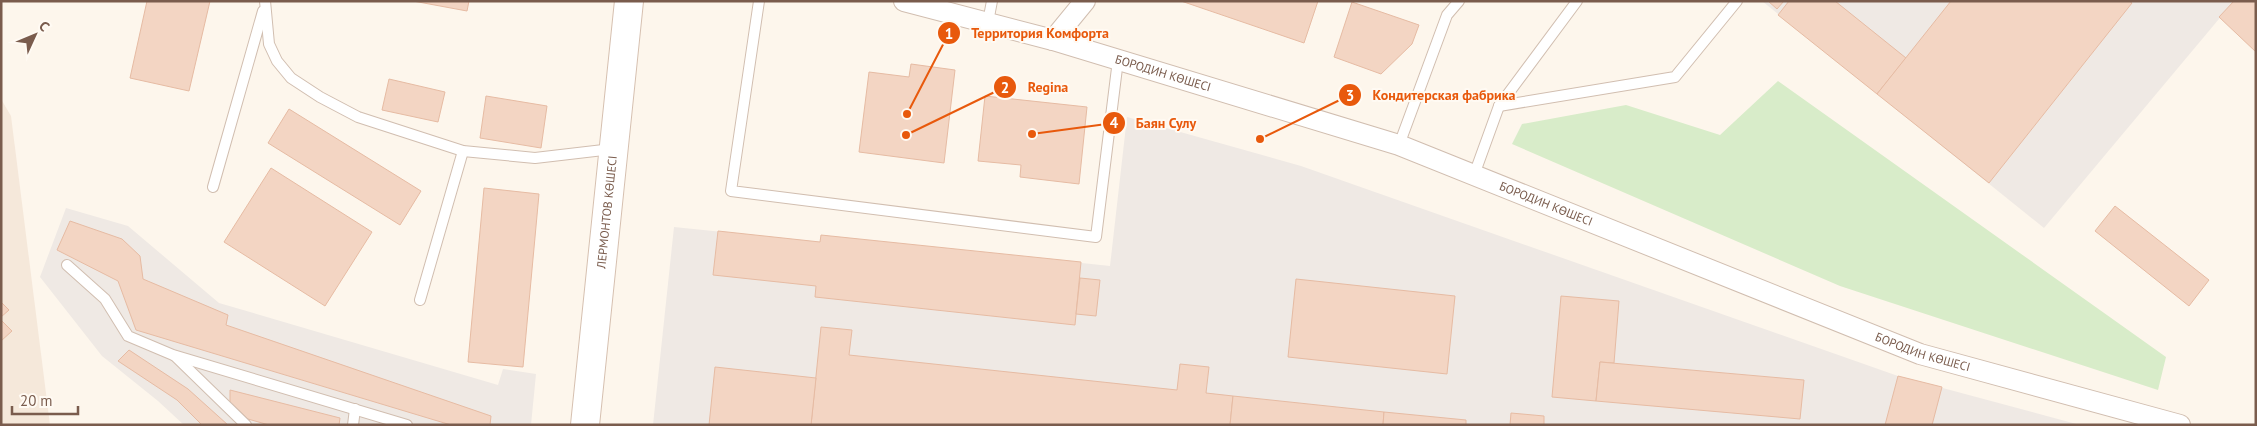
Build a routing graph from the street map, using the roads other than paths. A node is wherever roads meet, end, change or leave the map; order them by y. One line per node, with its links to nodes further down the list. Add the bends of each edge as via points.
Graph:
1 (629, 1): 15 (street, ЛЕРМОНТОВ КӨШЕСІ)
2 (759, 1): 12 (lane, via 731,191 1096,237)
3 (904, 1): 10 (street, БОРОДИН КӨШЕСІ)
4 (992, 1): 10 (lane)
5 (1085, 1): 11 (street)
6 (1459, 1): 14 (lane, via 1447,15)
7 (1577, 1): 13 (lane)
8 (1737, 1): 13 (lane, via 1674,77)
9 (265, 3): 16 (lane, via 269,44 277,61 291,78 358,117); 18 (lane)
10 (988, 22): 11 (street, БОРОДИН КӨШЕСІ)
11 (1053, 40): 12 (street, БОРОДИН КӨШЕСІ)
12 (1118, 60): 14 (street, БОРОДИН КӨШЕСІ)
13 (1499, 106): 17 (lane)
14 (1399, 145): 17 (street, БОРОДИН КӨШЕСІ)
15 (614, 149): 16 (lane, via 535,158); 26 (street, ЛЕРМОНТОВ КӨШЕСІ)
16 (463, 151): 20 (lane)
17 (1474, 175): 27 (street, БОРОДИН КӨШЕСІ, via 1920,354)
18 (213, 186)
19 (67, 265): 21 (lane, via 106,299 128,336)
20 (420, 300)
21 (173, 355): 22 (lane); 23 (lane)
22 (354, 409): 24 (lane); 25 (lane)
23 (246, 425)
24 (353, 425)
25 (407, 425)
26 (585, 425)
27 (2180, 425)

